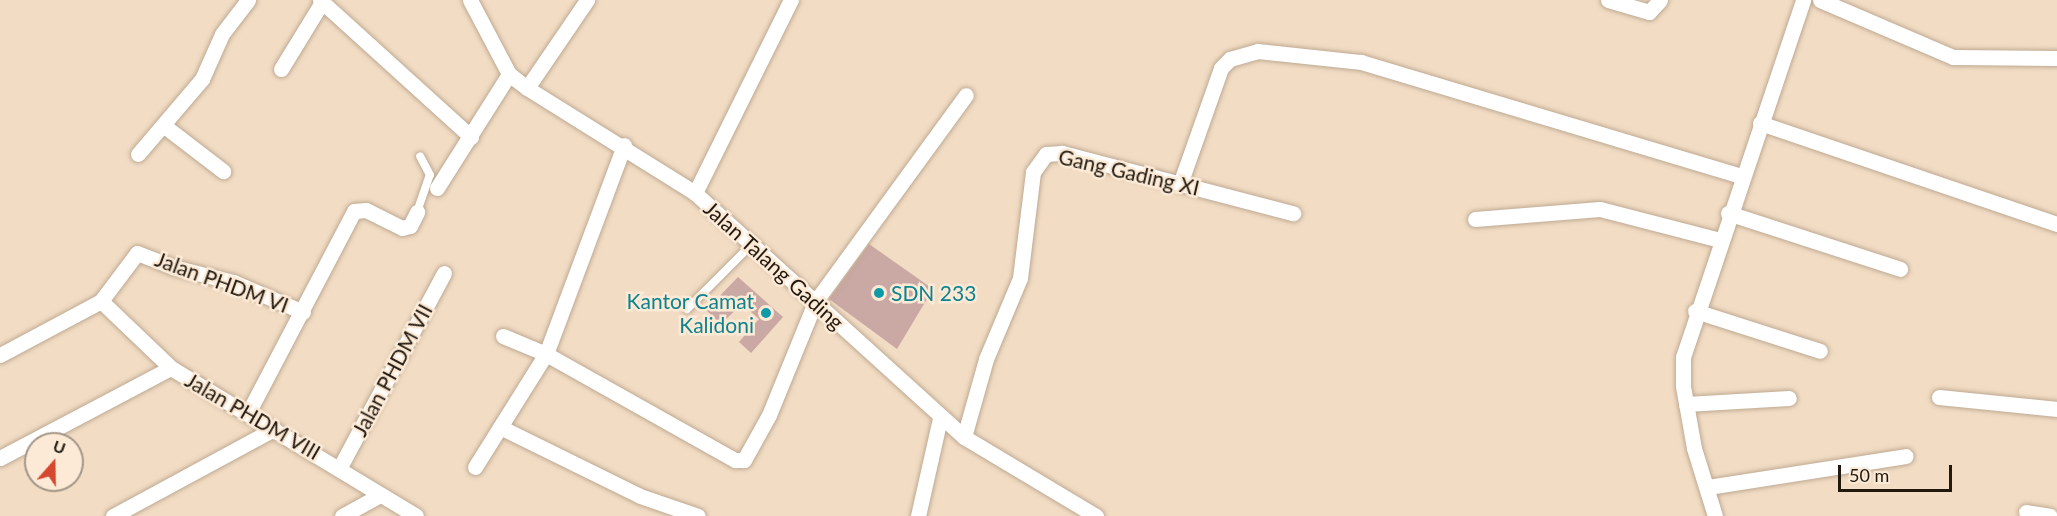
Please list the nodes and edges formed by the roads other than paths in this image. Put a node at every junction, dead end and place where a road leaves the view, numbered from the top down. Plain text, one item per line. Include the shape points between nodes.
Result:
1 (248, 0) edge
2 (470, 0) edge
3 (587, 0) edge
4 (791, 0) edge
5 (1608, 0) edge
6 (1660, 0) edge
7 (1803, 0) edge
8 (1820, 0) edge
9 (321, 1) edge
10 (2057, 58) edge
11 (281, 69) dead end
12 (509, 74) junction
13 (527, 88) junction
14 (966, 94) dead end
15 (1760, 123) junction
16 (163, 125) junction
17 (471, 137) junction
18 (624, 145) junction
19 (138, 154) dead end
20 (420, 156) dead end
21 (223, 171) dead end
22 (1742, 176) junction
23 (1180, 184) junction
24 (437, 188) dead end
25 (695, 192) junction
26 (417, 212) joint
27 (1293, 213) dead end
28 (1728, 213) junction
29 (1475, 219) dead end
30 (2057, 224) edge
31 (1720, 240) junction
32 (750, 246) junction
33 (1900, 269) dead end
34 (444, 273) dead end
35 (101, 301) junction
36 (816, 302) junction
37 (687, 309) dead end
38 (1695, 311) junction
39 (303, 312) junction
40 (503, 336) dead end
41 (1820, 351) dead end
42 (546, 354) junction
43 (0, 355) edge
44 (171, 368) junction
45 (1939, 397) dead end
46 (1789, 398) dead end
47 (1686, 404) junction
48 (2057, 409) edge
49 (248, 413) junction
50 (940, 418) junction
51 (500, 428) junction
52 (274, 429) junction
53 (964, 438) junction
54 (1906, 456) dead end
55 (0, 458) edge
56 (340, 467) junction
57 (475, 467) dead end
58 (1708, 487) junction
59 (380, 495) junction
60 (2026, 512) dead end
61 (113, 516) edge
62 (342, 516) edge
63 (416, 516) edge
64 (698, 516) edge
65 (918, 516) edge
66 (1096, 516) edge
67 (1715, 516) edge
68 (2050, 516) edge

1 - 16 street via 222,34 202,79
2 - 12 street, Jalan Talang Gading
3 - 13 street
4 - 25 street
5 - 6 street via 1649,12
7 - 15 street
8 - 10 street via 1953,57
9 - 11 street
9 - 17 street
12 - 13 street, Jalan Talang Gading
12 - 17 street
13 - 18 street, Jalan Talang Gading
14 - 36 street
15 - 22 street
15 - 30 street
16 - 19 street
16 - 21 street
17 - 24 street
18 - 25 street, Jalan Talang Gading
18 - 42 street
20 - 26 lane via 430,175
22 - 23 street via 1361,62 1258,51 1230,59 1221,68
22 - 28 street
23 - 27 street, Gang Gading XI
23 - 53 street, Gang Gading XI via 1062,153 1041,158 1033,172 1020,278 986,359
25 - 32 street, Jalan Talang Gading
26 - 39 street via 410,226 402,228 366,210 354,211
28 - 31 street
28 - 33 street
29 - 31 street via 1600,209
31 - 38 street
32 - 36 street, Jalan Talang Gading
32 - 37 lane
34 - 56 street, Jalan PHDM VII
35 - 39 street, Jalan PHDM VI via 130,256 140,253 172,267 233,282
35 - 43 street, Jalan PHDM VI
35 - 44 street, Jalan PHDM VIII
36 - 42 street via 750,456 742,461
36 - 50 street, Jalan Talang Gading
38 - 41 street
38 - 47 street via 1683,357
39 - 49 street
40 - 42 street
42 - 51 street
44 - 49 street, Jalan PHDM VIII
44 - 55 street
45 - 48 street
46 - 47 street
47 - 58 street via 1694,448
49 - 52 street, Jalan PHDM VIII
50 - 53 street, Jalan Talang Gading
50 - 65 street
51 - 57 street
51 - 64 street via 640,496
52 - 56 street, Jalan PHDM VIII
52 - 61 street
53 - 66 street, Jalan Talang Gading
54 - 58 street
56 - 59 street, Jalan PHDM VIII
58 - 67 street
59 - 62 street
59 - 63 street, Jalan PHDM VIII
60 - 68 street

